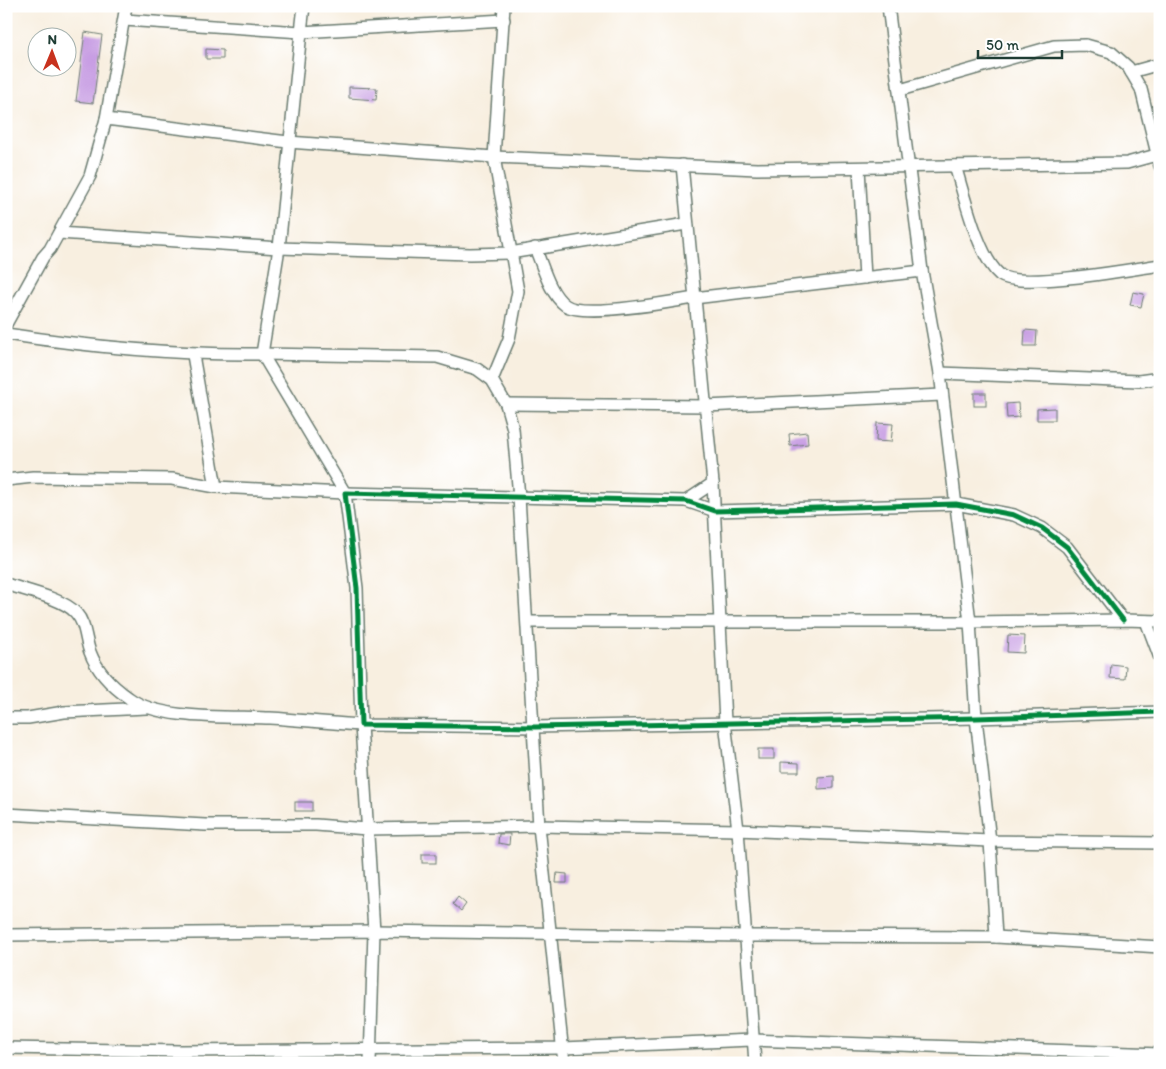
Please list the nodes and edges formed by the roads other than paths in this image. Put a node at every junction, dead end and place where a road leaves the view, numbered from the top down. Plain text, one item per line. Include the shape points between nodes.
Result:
1 (126, 6) edge
2 (304, 6) edge
3 (504, 6) edge
4 (888, 6) edge
5 (124, 20) junction
6 (504, 20) junction
7 (301, 32) junction
8 (1160, 64) edge
9 (1131, 72) junction
10 (900, 90) junction
11 (106, 119) junction
12 (288, 142) junction
13 (1159, 154) edge
14 (494, 157) junction
15 (682, 165) junction
16 (955, 166) junction
17 (1160, 166) edge
18 (909, 167) junction
19 (859, 168) junction
20 (686, 224) junction
21 (59, 233) junction
22 (279, 248) junction
23 (535, 248) junction
24 (510, 253) junction
25 (1160, 265) edge
26 (922, 271) junction
27 (865, 278) junction
28 (694, 298) junction
29 (6, 324) edge
30 (6, 334) edge
31 (193, 354) junction
32 (262, 354) junction
33 (940, 373) junction
34 (1160, 378) edge
35 (492, 380) junction
36 (942, 396) junction
37 (506, 404) junction
38 (706, 406) junction
39 (6, 480) edge
40 (713, 483) junction
41 (216, 486) junction
42 (345, 493) junction
43 (520, 497) junction
44 (686, 501) junction
45 (956, 504) junction
46 (716, 511) junction
47 (6, 584) edge
48 (1123, 620) junction
49 (1146, 620) junction
50 (719, 621) junction
51 (1160, 621) edge
52 (528, 622) junction
53 (970, 622) junction
54 (1160, 658) edge
55 (151, 708) junction
56 (1159, 711) edge
57 (6, 718) edge
58 (976, 718) junction
59 (725, 722) junction
60 (361, 725) junction
61 (535, 727) junction
62 (6, 814) edge
63 (539, 826) junction
64 (367, 829) junction
65 (738, 830) junction
66 (990, 841) junction
67 (1160, 843) edge
68 (374, 930) junction
69 (551, 934) junction
70 (6, 935) edge
71 (745, 936) junction
72 (996, 937) junction
73 (1160, 947) edge
74 (752, 1040) junction
75 (6, 1048) edge
76 (370, 1048) junction
77 (563, 1048) junction
78 (1160, 1054) edge
79 (181, 1057) edge
80 (370, 1063) edge
81 (564, 1063) edge
82 (755, 1063) edge

1 - 5 street
2 - 7 street
3 - 6 street
4 - 10 street
5 - 7 street
5 - 11 street
6 - 7 street
6 - 14 street
7 - 12 street
8 - 9 street
9 - 10 street via 1111,52 1086,45 1054,46
9 - 13 street via 1141,88
10 - 18 street
11 - 12 street
11 - 21 street via 90,176
12 - 14 street
12 - 22 street
13 - 16 street via 1127,163
13 - 17 street
14 - 15 street
14 - 24 street
15 - 19 street via 757,169
15 - 20 street
16 - 18 street
16 - 25 street via 986,257 1001,276 1024,280 1058,279
18 - 19 street
18 - 26 street
19 - 27 street
20 - 23 street
20 - 28 street
21 - 22 street
21 - 29 street
22 - 24 street
22 - 32 street
23 - 24 street
23 - 28 street via 555,294 567,306 586,310
24 - 35 street via 517,282 516,309 509,339
26 - 27 street
26 - 33 street
27 - 28 street
28 - 38 street
30 - 31 street
31 - 32 street
31 - 41 street
32 - 35 street via 437,357 477,369
32 - 42 street
33 - 34 street via 1138,381
33 - 36 street
35 - 37 street
36 - 38 street
36 - 45 street
37 - 38 street
37 - 43 street via 513,429
38 - 40 street
39 - 41 street via 33,477 172,479
40 - 44 street
40 - 46 street
41 - 42 street
42 - 43 street
42 - 60 street via 357,588
43 - 44 street
43 - 52 street
44 - 46 street
45 - 46 street
45 - 48 street via 1014,515 1042,528 1067,547
45 - 53 street
46 - 50 street
47 - 55 street via 75,612 83,624 90,654 108,681 131,700
48 - 49 street
48 - 53 street
49 - 51 street
49 - 54 street
50 - 52 street
50 - 53 street
50 - 59 street
52 - 61 street
53 - 58 street
55 - 57 street
55 - 60 street via 188,715
56 - 58 street
58 - 59 street
58 - 66 street
59 - 61 street
59 - 65 street
60 - 61 street
60 - 64 street
61 - 63 street
62 - 64 street via 205,825
63 - 64 street
63 - 65 street
63 - 69 street
64 - 68 street
65 - 66 street
65 - 71 street
66 - 67 street
66 - 72 street
68 - 69 street
68 - 70 street
68 - 76 street
69 - 71 street
69 - 77 street
71 - 72 street
71 - 74 street
72 - 73 street
74 - 77 street
74 - 78 street
74 - 82 street
75 - 79 street
76 - 77 street
76 - 79 street
76 - 80 street
77 - 81 street

